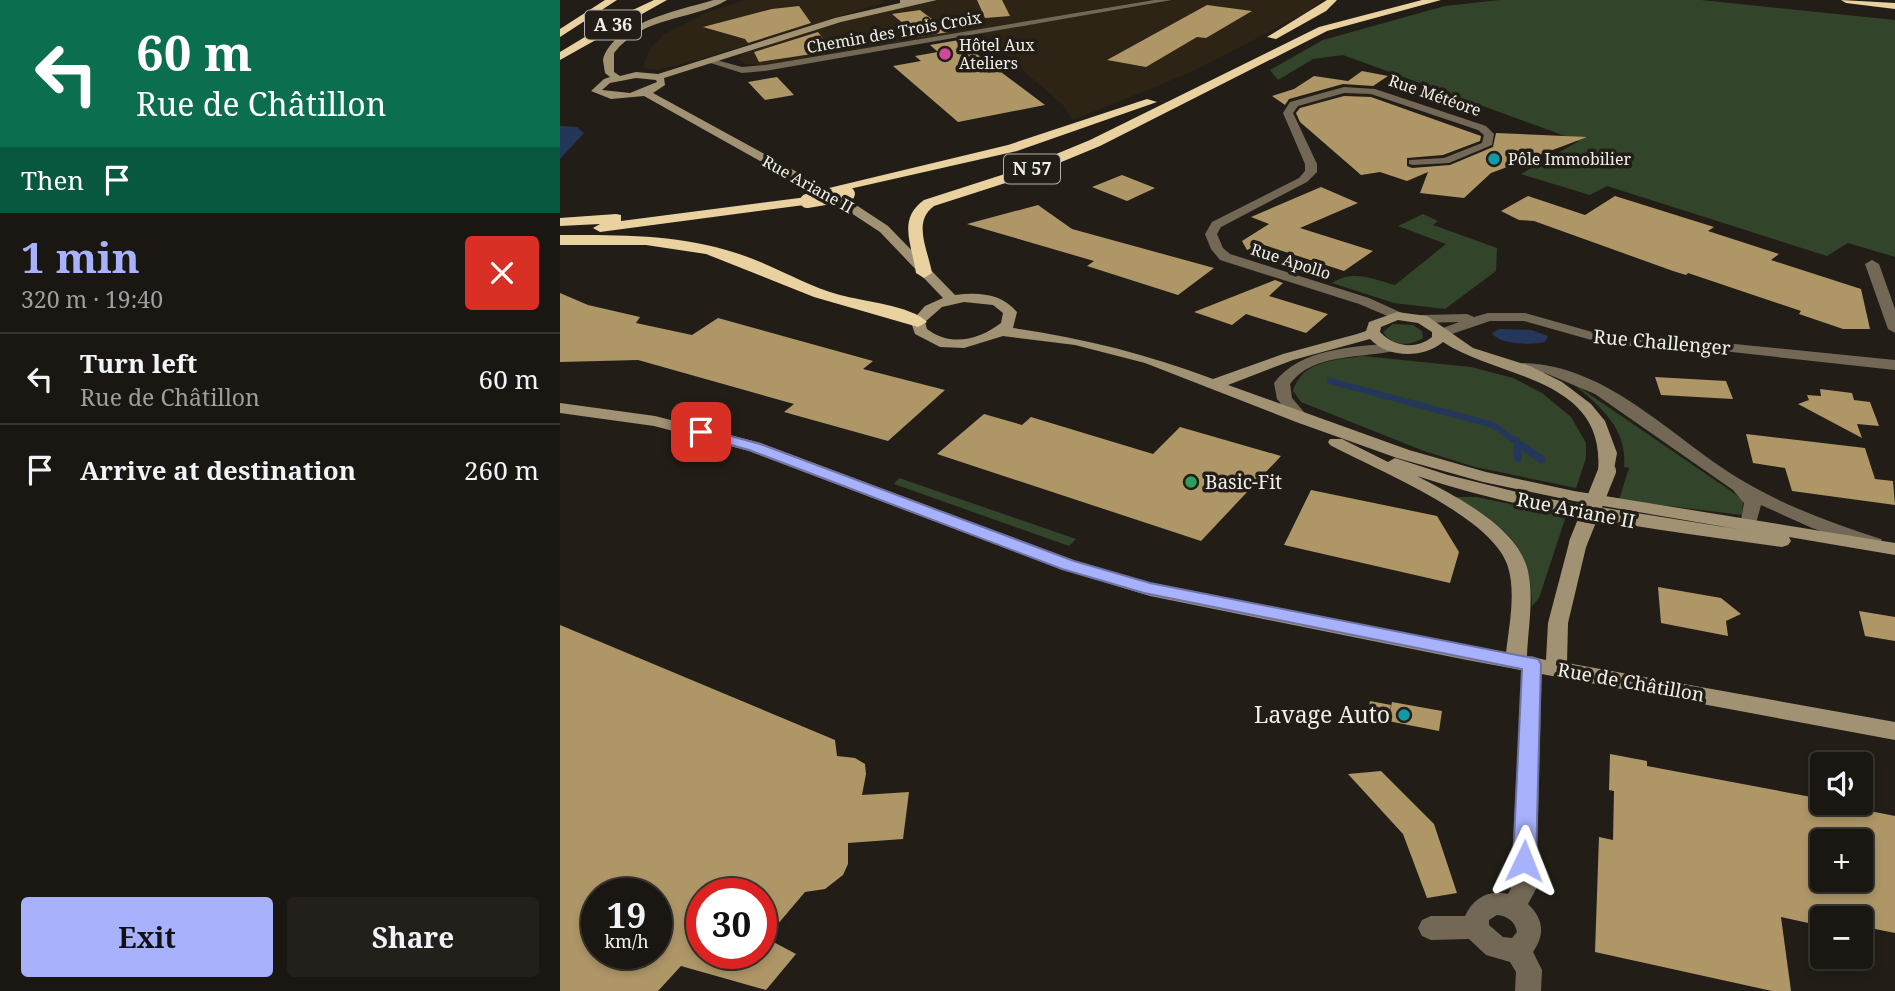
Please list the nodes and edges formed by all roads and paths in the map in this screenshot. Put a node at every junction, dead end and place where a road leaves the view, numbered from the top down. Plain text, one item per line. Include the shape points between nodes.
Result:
1 (612, 0) edge
2 (663, 0) edge
3 (723, 0) edge
4 (894, 0) edge
5 (900, 0) edge
6 (933, 0) edge
7 (1168, 0) edge
8 (1332, 0) edge
9 (1405, 0) edge
10 (1436, 0) edge
11 (1846, 0) edge
12 (1880, 0) edge
13 (914, 2) junction
14 (1895, 4) edge
15 (624, 5) dead end
16 (875, 9) junction
17 (560, 34) edge
18 (560, 49) edge
19 (560, 57) edge
20 (709, 61) junction
21 (1217, 70) junction
22 (659, 77) junction
23 (617, 78) junction
24 (1201, 89) junction
25 (645, 92) junction
26 (1413, 162) dead end
27 (842, 191) junction
28 (801, 198) junction
29 (560, 222) edge
30 (560, 231) edge
31 (560, 240) edge
32 (1225, 257) joint
33 (1872, 264) dead end
34 (924, 273) junction
35 (1346, 297) junction
36 (952, 300) junction
37 (1397, 316) junction
38 (1488, 317) junction
39 (1422, 319) junction
40 (918, 322) junction
41 (1374, 329) junction
42 (1895, 329) edge
43 (1002, 331) junction
44 (1440, 334) junction
45 (1393, 347) junction
46 (1895, 365) edge
47 (1522, 368) junction
48 (1216, 383) junction
49 (560, 408) edge
50 (1274, 408) junction
51 (1302, 419) junction
52 (1336, 442) junction
53 (1731, 481) junction
54 (1749, 523) junction
55 (1715, 532) junction
56 (1895, 548) edge
57 (1523, 663) junction
58 (1556, 668) junction
59 (1895, 731) edge
60 (1514, 907) junction
61 (1476, 927) junction
62 (1431, 928) dead end
63 (1518, 951) junction
64 (1528, 991) edge

1 - 17 highway, A 36
2 - 19 highway, A 36
3 - 23 main road via 625,37 607,60 610,73
4 - 16 main road
5 - 13 main road
6 - 13 main road
7 - 20 street, Chemin des Trois Croix via 765,68 742,69
8 - 21 highway
9 - 21 highway, N 57 via 1308,26
10 - 24 highway, N 57 via 1323,29
11 - 14 highway
12 - 14 highway
13 - 16 main road
15 - 18 highway, A 36
16 - 20 main road
20 - 22 main road
21 - 27 highway, N 57 via 1153,101 1048,138
22 - 23 main road
22 - 25 main road via 660,86
23 - 25 main road via 596,90 614,96
24 - 27 highway, N 57 via 1063,142 968,168
24 - 34 highway, N 57 via 1044,165 925,205 912,226
25 - 34 main road, Rue Ariane II via 846,204 884,229
26 - 32 street, Rue Météore via 1445,161 1487,145 1489,134 1372,91 1344,90 1289,108 1311,172 1216,225 1212,240
27 - 28 highway, N 57, bridge
28 - 29 highway, N 57
28 - 30 highway, N 57 via 688,218
31 - 40 highway via 646,240 704,248 818,293
32 - 35 street, Rue Apollo
33 - 42 street
34 - 36 main road, Rue Ariane II
35 - 37 street, Rue Apollo
35 - 41 street
36 - 40 main road via 932,307
36 - 43 main road via 999,302 1010,318
37 - 39 main road
37 - 41 main road
38 - 39 street
38 - 44 street, Rue Challenger
38 - 46 street, Rue Challenger via 1542,320 1609,341 1704,345
39 - 44 main road
40 - 43 main road via 925,336 944,342 981,340
41 - 45 main road via 1380,341
41 - 48 main road via 1350,343 1291,356
43 - 48 main road, Rue Ariane II via 1117,350
44 - 45 main road via 1425,348
44 - 47 main road via 1470,352
45 - 51 street via 1297,365 1282,392 1286,406
47 - 53 street via 1536,365 1580,379
47 - 58 main road, bridge via 1563,390 1594,417 1609,447 1607,471 1578,544 1558,623
48 - 50 main road, Rue Ariane II
49 - 57 main road, Rue de Châtillon via 655,421 755,447 1068,565 1150,589
50 - 51 main road, Rue Ariane II
50 - 52 main road, Rue Ariane II
51 - 54 main road, Rue Ariane II via 1483,477
52 - 55 main road, Rue Ariane II via 1434,477 1529,502
52 - 57 main road via 1480,519 1504,542 1518,565
53 - 54 street via 1753,502
53 - 56 street via 1796,516
54 - 55 street
54 - 56 main road, Rue Ariane II
55 - 56 main road, Rue Ariane II via 1809,544
57 - 58 main road, Rue de Châtillon
57 - 60 street via 1523,889
58 - 59 main road, Rue de Châtillon
60 - 61 street via 1484,907 1477,915
60 - 63 street via 1525,915 1531,935
61 - 62 street
61 - 63 street via 1492,947
63 - 64 street via 1529,970

